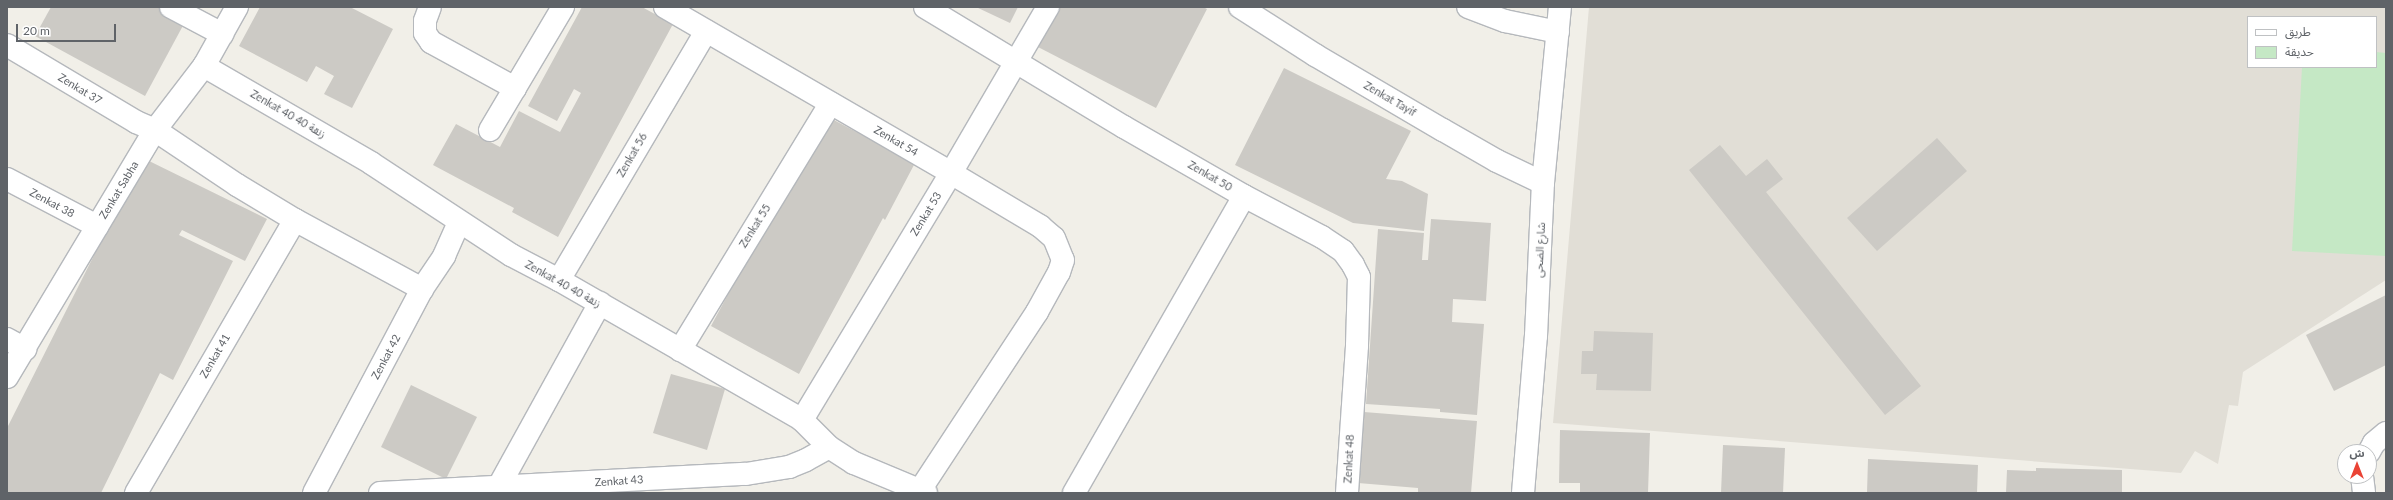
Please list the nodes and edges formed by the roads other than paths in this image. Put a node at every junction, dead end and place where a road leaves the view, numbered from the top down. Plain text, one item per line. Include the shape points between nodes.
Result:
1 (171, 7) edge
2 (237, 7) edge
3 (430, 7) edge
4 (563, 7) edge
5 (665, 7) edge
6 (925, 7) edge
7 (1048, 7) edge
8 (1240, 7) edge
9 (1468, 7) edge
10 (1560, 7) edge
11 (706, 31) junction
12 (1558, 32) junction
13 (222, 34) junction
14 (7, 45) edge
15 (1017, 60) junction
16 (204, 66) junction
17 (515, 88) junction
18 (831, 103) junction
19 (155, 130) junction
20 (490, 130) dead end
21 (951, 173) junction
22 (7, 179) edge
23 (1543, 183) junction
24 (1244, 196) junction
25 (295, 220) junction
26 (460, 223) junction
27 (97, 226) junction
28 (559, 280) junction
29 (422, 289) junction
30 (600, 303) junction
31 (16, 344) edge
32 (680, 350) junction
33 (7, 377) edge
34 (802, 420) junction
35 (1350, 425) joint
36 (2386, 433) edge
37 (2373, 444) edge
38 (829, 447) junction
39 (499, 486) junction
40 (463, 491) edge
41 (923, 491) edge
42 (136, 493) edge
43 (314, 493) edge
44 (380, 493) edge
45 (1074, 493) edge
46 (1347, 493) edge
47 (1523, 493) edge

1 - 13 street
2 - 13 street, Zenkat Sabha
3 - 17 street via 425,21 425,33 431,42
4 - 17 street
5 - 11 street, Zenkat 54
6 - 15 street, Zenkat 50
7 - 15 street, Zenkat 53
8 - 23 street, Zenkat Tayif via 1315,55 1443,130 1497,161
9 - 12 street via 1505,21
10 - 12 street, شارع الضحى
11 - 18 street, Zenkat 54
11 - 28 street, Zenkat 56
12 - 23 street, شارع الضحى
13 - 16 street, Zenkat Sabha
14 - 19 street, Zenkat 37 via 136,122
15 - 21 street, Zenkat 53
15 - 24 street, Zenkat 50 via 1124,127
16 - 19 street, Zenkat Sabha
16 - 26 street, Zenkat 40 زنقة 40 via 364,159
17 - 20 street
18 - 21 street, Zenkat 54
18 - 32 street, Zenkat 55
19 - 25 street, Zenkat 37
19 - 27 street, Zenkat Sabha
21 - 34 street, Zenkat 53
21 - 41 street, Zenkat 54 via 1040,226 1054,238 1063,260 1037,312
22 - 27 street, Zenkat 38
23 - 47 street, شارع الضحى via 1536,336
24 - 35 street, Zenkat 50 via 1322,237 1343,251 1359,277
24 - 45 street
25 - 29 street, Zenkat 37
25 - 42 street, Zenkat 41
26 - 28 street, Zenkat 40 زنقة 40 via 511,255
26 - 29 street, Zenkat 42 via 444,256
27 - 31 street, Zenkat Sabha
28 - 30 street, Zenkat 40 زنقة 40
29 - 43 street, Zenkat 42
30 - 32 street, Zenkat 40 زنقة 40
30 - 39 street
31 - 33 street, Zenkat Sabha
32 - 34 street, Zenkat 40 زنقة 40
34 - 38 street, Zenkat 40 زنقة 40
35 - 46 street, Zenkat 48
36 - 37 street
38 - 39 street, Zenkat 43 via 789,467 746,474 553,486
38 - 41 street, Zenkat 40 زنقة 40 via 854,463
39 - 40 street, Zenkat 43
40 - 44 street, Zenkat 43

